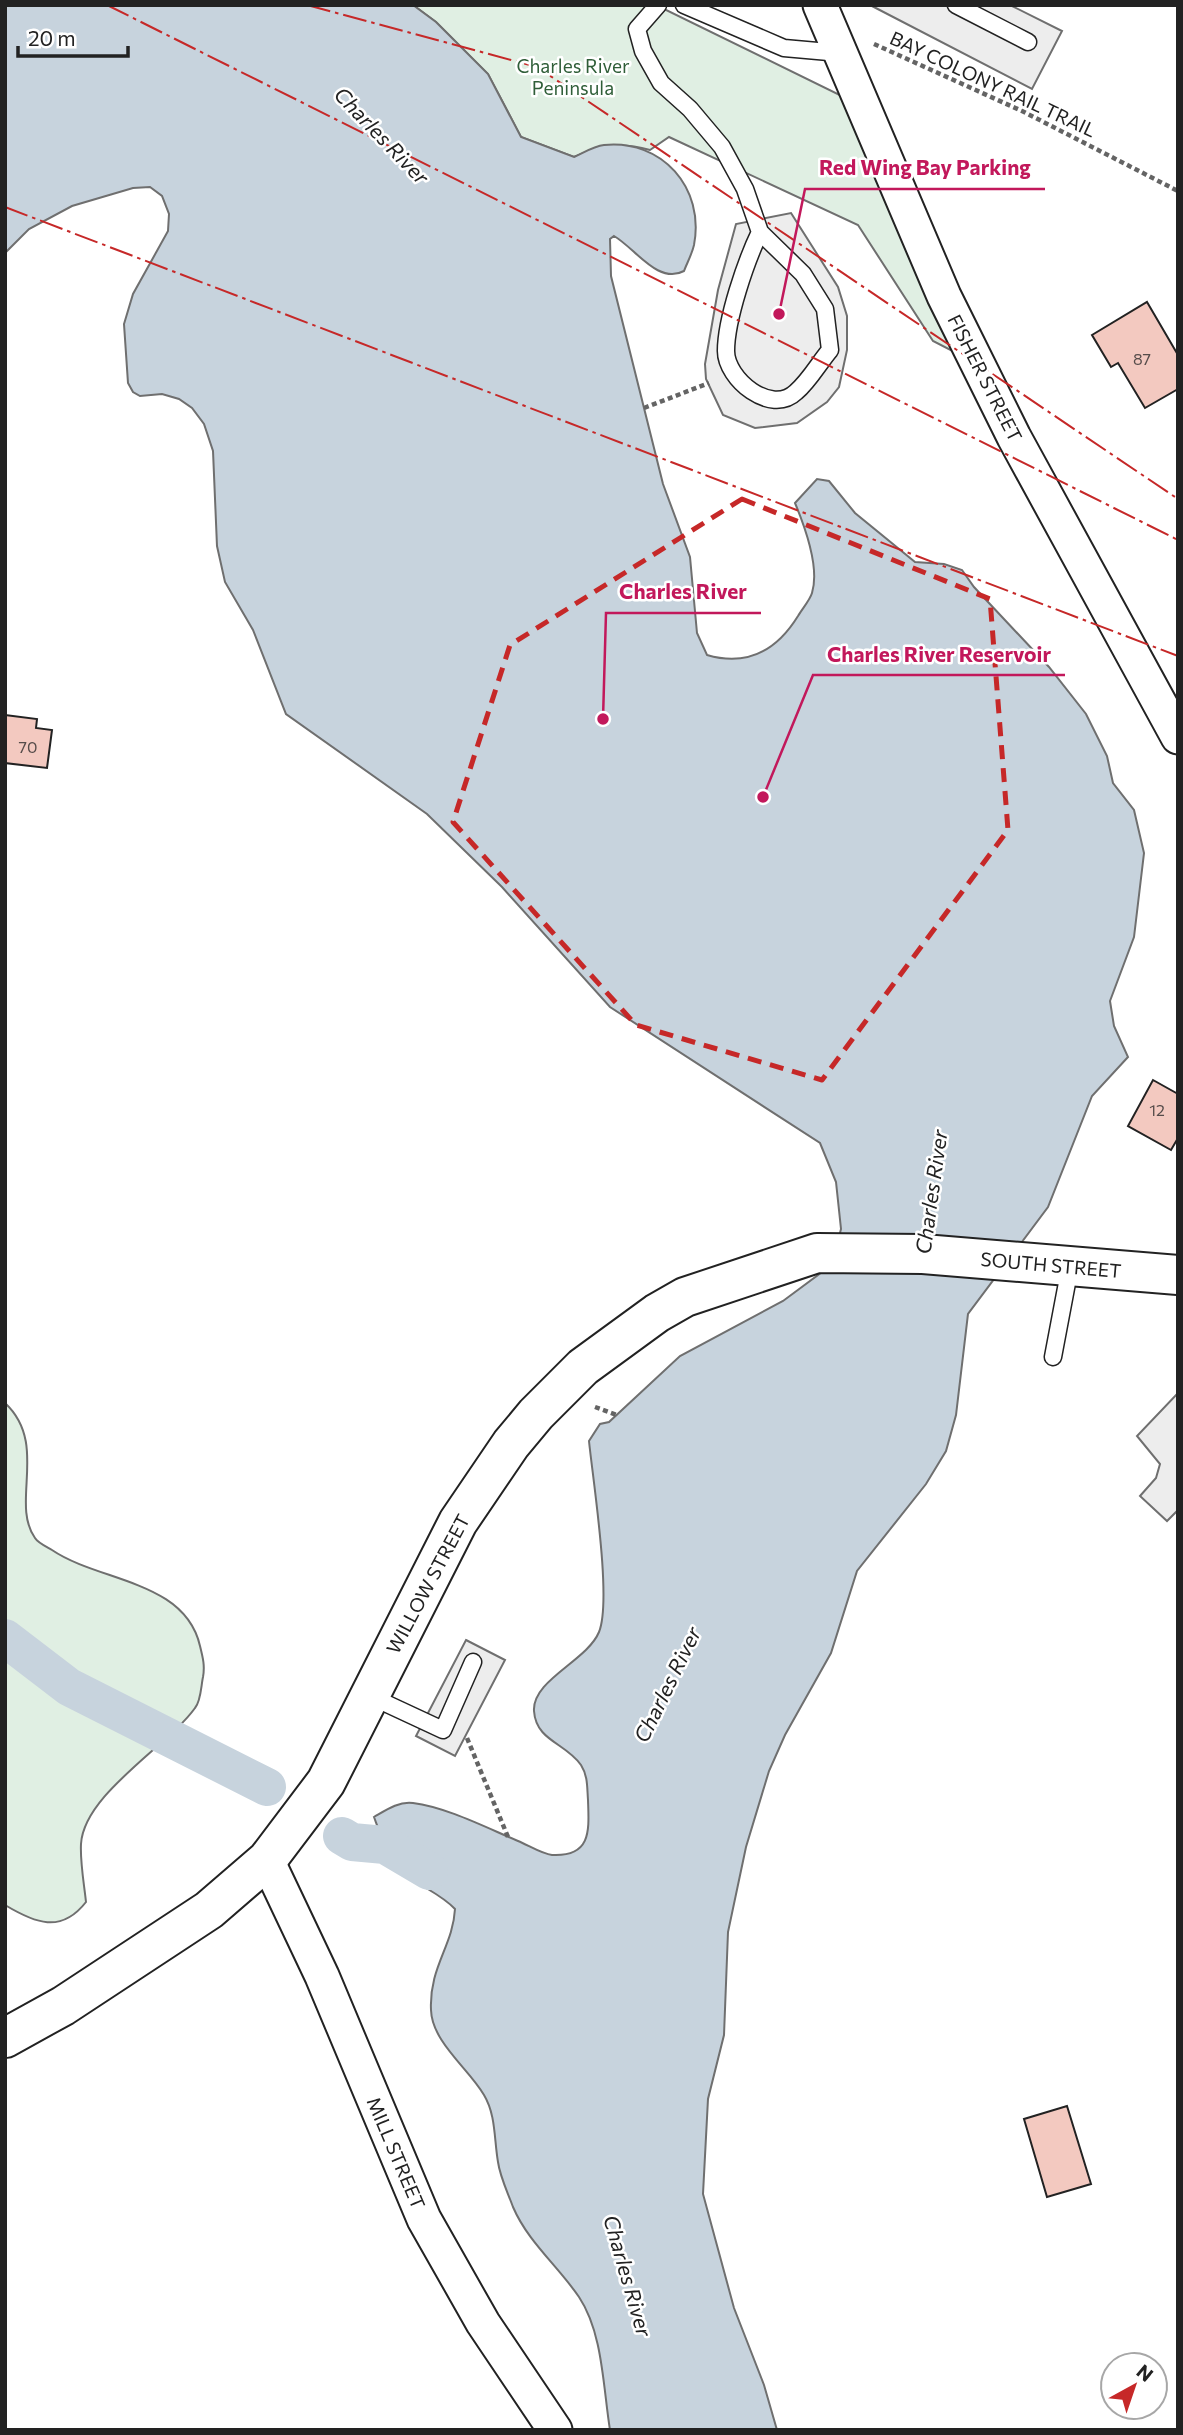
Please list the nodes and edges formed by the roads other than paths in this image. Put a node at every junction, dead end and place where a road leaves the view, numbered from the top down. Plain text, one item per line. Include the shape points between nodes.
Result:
1 (658, 5) edge
2 (684, 5) edge
3 (956, 5) edge
4 (824, 14) edge
5 (1028, 41) dead end
6 (840, 52) junction
7 (760, 232) junction
8 (1178, 737) edge
9 (923, 1255) joint
10 (1060, 1267) junction
11 (1178, 1275) edge
12 (1053, 1357) dead end
13 (473, 1662) dead end
14 (370, 1696) junction
15 (267, 1860) junction
16 (5, 2038) edge
17 (555, 2430) edge

1 - 7 lane via 637,29 643,51 661,83 722,147 746,189
2 - 6 lane via 783,48
3 - 5 lane
4 - 6 street, FISHER STREET
6 - 8 street, FISHER STREET via 944,296 1014,436
7 - 7 lane via 803,274 825,309 830,350 795,394 774,399 750,391 732,374 726,352 744,265
9 - 10 street, SOUTH STREET
9 - 14 street, WILLOW STREET via 817,1254 685,1297 602,1351 562,1386 511,1444 458,1522
10 - 11 street, SOUTH STREET
10 - 12 lane
13 - 14 lane via 443,1730
14 - 15 street, WILLOW STREET via 326,1782
15 - 16 street, WILLOW STREET via 209,1910 63,2006
15 - 17 street, MILL STREET via 322,1976 424,2219 483,2323

